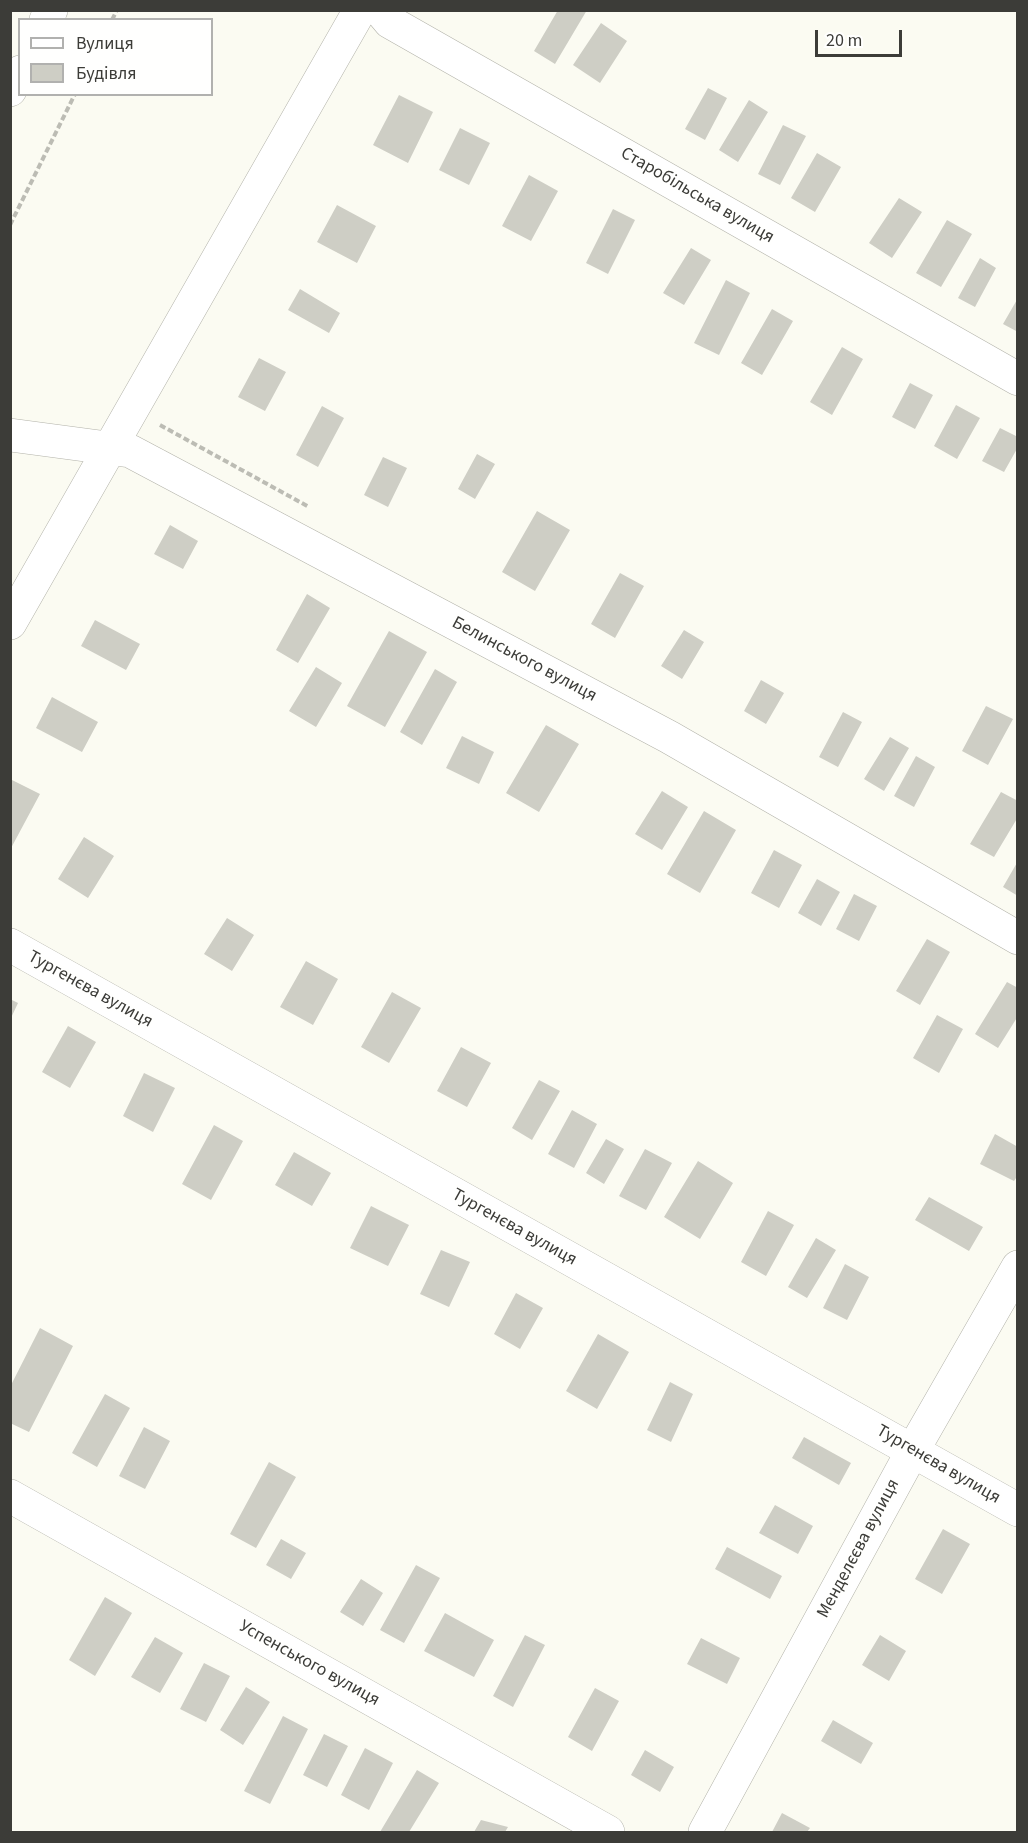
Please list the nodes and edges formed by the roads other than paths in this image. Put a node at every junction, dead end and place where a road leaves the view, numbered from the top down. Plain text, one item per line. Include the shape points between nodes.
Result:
1 (360, 10) edge
2 (380, 10) edge
3 (18, 76) edge
4 (10, 90) edge
5 (1017, 379) edge
6 (10, 435) edge
7 (112, 448) junction
8 (10, 623) edge
9 (1017, 938) edge
10 (10, 945) edge
11 (1017, 1267) edge
12 (913, 1450) junction
13 (10, 1496) edge
14 (1017, 1510) edge
15 (608, 1833) edge
16 (705, 1833) edge

1 - 7 street
2 - 5 street, Старобільська вулиця via 390,22
3 - 4 street
6 - 7 street, Белинського вулиця
7 - 8 street
7 - 9 street, Белинського вулиця via 130,451 658,732
10 - 12 street, Тургенєва вулиця
11 - 12 street, Менделєєва вулиця
12 - 14 street, Тургенєва вулиця
12 - 16 street, Менделєєва вулиця
13 - 15 street, Успенського вулиця

